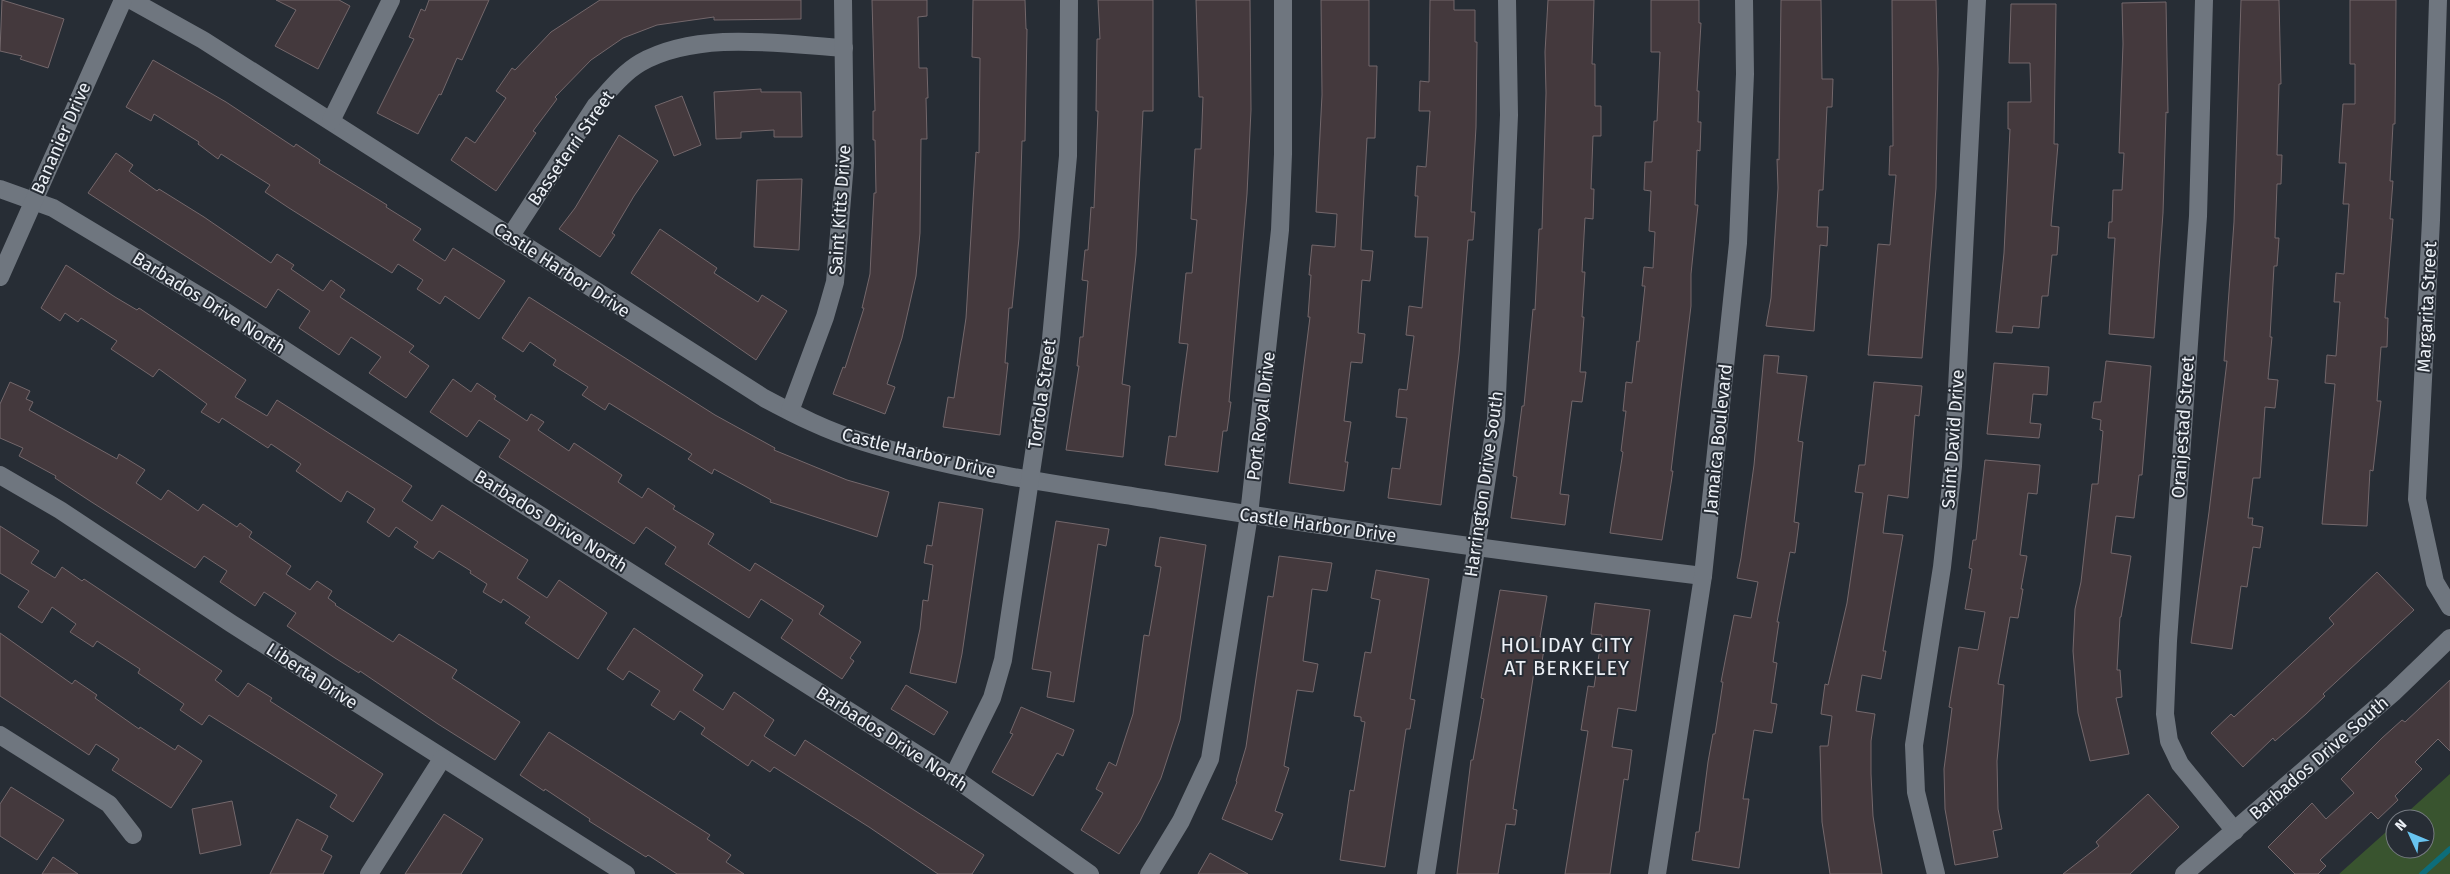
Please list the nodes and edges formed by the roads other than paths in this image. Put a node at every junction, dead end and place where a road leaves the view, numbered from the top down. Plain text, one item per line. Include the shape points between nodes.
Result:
1 (123, 0) edge
2 (131, 0) edge
3 (391, 0) edge
4 (843, 0) edge
5 (1069, 0) edge
6 (1283, 0) edge
7 (1507, 0) edge
8 (1744, 0) edge
9 (1977, 0) edge
10 (2204, 0) edge
11 (2438, 0) edge
12 (844, 48) junction
13 (331, 121) junction
14 (0, 189) edge
15 (32, 200) junction
16 (510, 237) junction
17 (0, 277) edge
18 (790, 411) junction
19 (0, 475) edge
20 (1029, 480) junction
21 (1249, 515) junction
22 (1476, 549) junction
23 (1703, 576) junction
24 (2450, 607) edge
25 (2450, 638) edge
26 (0, 736) edge
27 (442, 759) junction
28 (953, 776) junction
29 (2235, 831) junction
30 (133, 835) dead end
31 (369, 874) edge
32 (626, 874) edge
33 (1090, 874) edge
34 (1149, 874) edge
35 (1426, 874) edge
36 (1657, 874) edge
37 (1936, 874) edge
38 (2184, 874) edge

1 - 15 street, Bananier Drive
2 - 13 street, Castle Harbor Drive via 203,40
3 - 13 street
4 - 12 street, Saint Kitts Drive
5 - 20 street, Tortola Street via 1068,156 1051,339
6 - 21 street, Port Royal Drive via 1280,230
7 - 22 street, Harrington Drive South via 1510,115 1496,419
8 - 23 street, Jamaica Boulevard via 1745,74 1738,243
9 - 37 street, Saint David Drive via 1953,466 1942,566 1914,745 1916,792
10 - 29 street, Oranjestad Street via 2198,216 2168,641 2166,714 2170,742 2180,764
11 - 24 street, Margarita Street via 2417,499 2435,582
12 - 16 street, Basseterri Street via 746,42 711,44 663,52 639,64 596,105
12 - 18 street, Saint Kitts Drive via 845,163 835,282
13 - 16 street, Castle Harbor Drive
14 - 15 street, Barbados Drive North
15 - 17 street, Bananier Drive
15 - 28 street, Barbados Drive North via 53,208 223,310
16 - 18 street, Castle Harbor Drive via 764,398
18 - 20 street, Castle Harbor Drive via 861,441
19 - 27 street, Liberta Drive via 60,510
20 - 21 street, Castle Harbor Drive
20 - 28 street, Tortola Street via 1003,660 992,698
21 - 22 street, Castle Harbor Drive
21 - 34 street, Port Royal Drive via 1210,759 1181,821
22 - 23 street, Castle Harbor Drive
22 - 35 street, Harrington Drive South
23 - 36 street, Jamaica Boulevard
25 - 29 street, Barbados Drive South via 2393,693
26 - 30 street via 109,804
27 - 31 street
27 - 32 street, Liberta Drive
28 - 33 street, Barbados Drive North
29 - 38 street, Barbados Drive South

